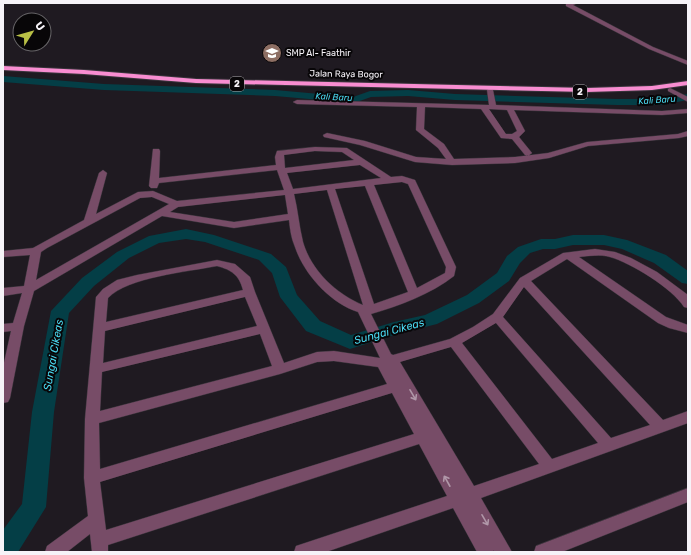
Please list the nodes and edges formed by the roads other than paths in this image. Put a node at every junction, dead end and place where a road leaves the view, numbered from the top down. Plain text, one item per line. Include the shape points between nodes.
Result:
1 (575, 3) edge
2 (688, 63) edge
3 (3, 69) edge
4 (688, 83) edge
5 (688, 86) edge
6 (670, 90) junction
7 (491, 98) junction
8 (685, 98) edge
9 (297, 102) dead end
10 (421, 105) junction
11 (483, 106) junction
12 (509, 107) junction
13 (688, 111) edge
14 (688, 133) edge
15 (327, 135) dead end
16 (514, 137) junction
17 (156, 151) dead end
18 (528, 153) dead end
19 (361, 162) junction
20 (452, 162) junction
21 (282, 169) junction
22 (103, 173) dead end
23 (389, 180) junction
24 (155, 181) junction
25 (368, 182) junction
26 (330, 187) junction
27 (290, 192) junction
28 (153, 194) junction
29 (181, 204) junction
30 (160, 214) junction
31 (294, 216) junction
32 (182, 218) junction
33 (88, 223) junction
34 (3, 254) edge
35 (35, 255) junction
36 (569, 255) junction
37 (3, 261) edge
38 (524, 280) junction
39 (29, 289) junction
40 (3, 292) edge
41 (249, 292) junction
42 (414, 294) junction
43 (688, 304) edge
44 (366, 313) junction
45 (497, 317) junction
46 (18, 326) junction
47 (3, 328) edge
48 (99, 328) junction
49 (264, 329) junction
50 (688, 329) edge
51 (454, 342) junction
52 (387, 360) junction
53 (96, 369) junction
54 (280, 369) junction
55 (395, 387) junction
56 (3, 398) edge
57 (688, 417) edge
58 (92, 418) junction
59 (660, 426) junction
60 (422, 437) junction
61 (608, 445) junction
62 (549, 466) junction
63 (92, 478) junction
64 (688, 495) edge
65 (464, 497) junction
66 (96, 520) junction
67 (100, 546) edge
68 (53, 552) edge
69 (302, 552) edge
70 (486, 552) edge
71 (504, 552) edge
72 (542, 552) edge

1 - 2 street via 568,5 651,48
3 - 4 highway, Jalan Raya Bogor / 2 via 84,72 196,81 587,90 652,88
3 - 7 highway, Jalan Raya Bogor / 2 via 173,83
5 - 6 highway, Jalan Raya Bogor / 2
6 - 7 highway, Jalan Raya Bogor / 2
6 - 8 street
7 - 11 street
7 - 12 street
9 - 10 street
10 - 11 street
10 - 20 street via 420,130 441,146
11 - 16 street via 504,136
12 - 13 street
12 - 16 street via 521,131
14 - 20 street via 679,136 587,144 549,155 514,160
15 - 20 street via 415,159
16 - 18 street
17 - 24 street
19 - 21 street
19 - 21 street via 344,150 315,149 280,153 278,156
19 - 23 street
21 - 24 street
21 - 27 street
22 - 33 street
23 - 25 street
23 - 42 street via 402,179 412,182 451,267 450,274 444,279
24 - 28 street
25 - 26 street
25 - 42 street
26 - 27 street
26 - 44 street
27 - 29 street
27 - 31 street
28 - 29 street
28 - 33 street via 133,197
29 - 30 street
29 - 32 street
30 - 32 street
30 - 39 street
31 - 32 street via 234,225
31 - 44 street via 300,248 312,269 336,297
33 - 35 street via 43,246
34 - 35 street
35 - 37 street
35 - 39 street
36 - 38 street via 559,258
36 - 43 street via 595,252 627,260 653,274
36 - 50 street via 662,320
38 - 45 street
38 - 59 street
39 - 40 street
39 - 46 street
41 - 48 street
41 - 48 street via 245,277 231,266 217,263 137,278 121,284 102,297
41 - 49 street
42 - 44 street
44 - 52 street
45 - 51 street
45 - 61 street
46 - 47 street
46 - 56 street
48 - 53 street
49 - 53 street
49 - 54 street
51 - 52 street
51 - 62 street
52 - 54 street via 326,356
52 - 55 street
52 -> 65 street
53 - 58 street
54 - 58 street
55 - 60 street
55 - 63 street
57 - 59 street
58 - 63 street
59 - 61 street
65 -> 60 street
60 - 67 street
61 - 62 street
62 - 65 street
63 - 66 street
64 - 72 street
65 - 69 street
65 - 70 street
65 -> 71 street
66 - 67 street
66 - 68 street

